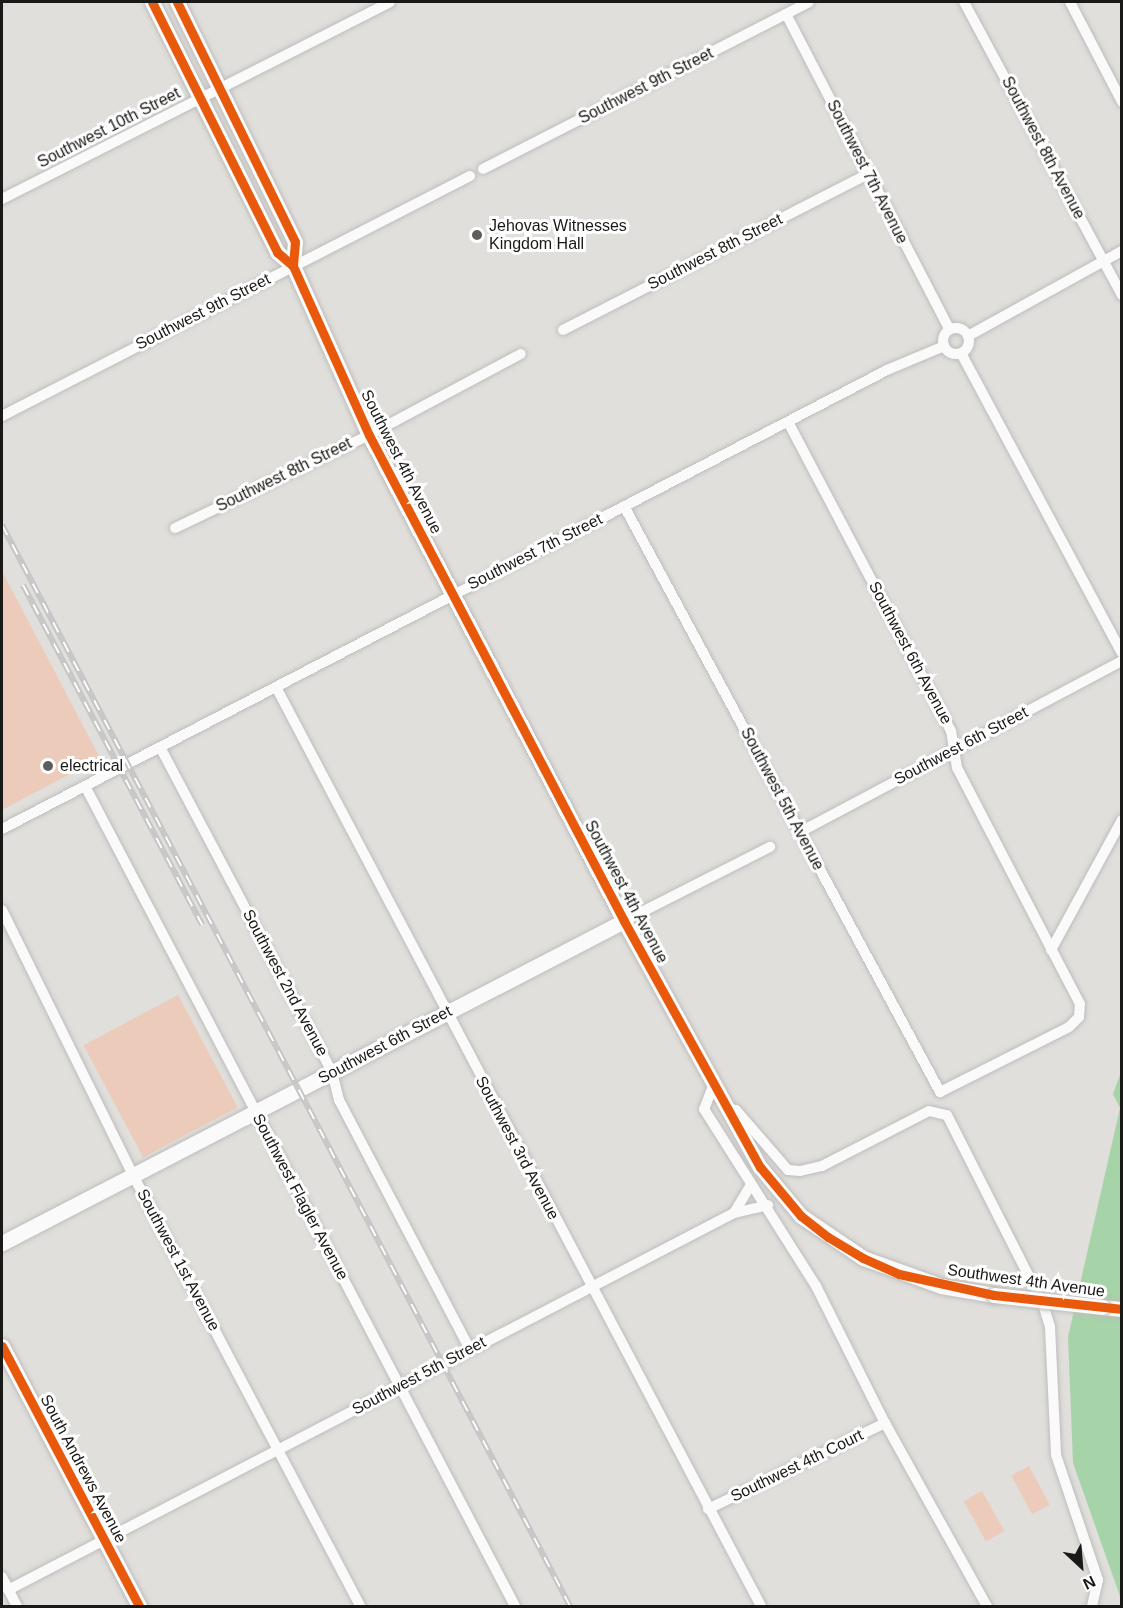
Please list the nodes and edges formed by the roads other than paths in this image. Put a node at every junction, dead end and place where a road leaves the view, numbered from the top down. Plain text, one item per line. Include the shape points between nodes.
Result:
1 (152, 2) edge
2 (177, 2) edge
3 (390, 2) edge
4 (809, 2) edge
5 (964, 2) edge
6 (1070, 2) edge
7 (786, 14) junction
8 (220, 88) junction
9 (201, 98) junction
10 (1122, 102) edge
11 (483, 169) dead end
12 (868, 174) junction
13 (470, 176) dead end
14 (2, 199) edge
15 (1122, 251) edge
16 (1104, 261) junction
17 (293, 266) junction
18 (1122, 295) edge
19 (949, 329) junction
20 (563, 330) dead end
21 (968, 336) junction
22 (944, 346) junction
23 (960, 352) junction
24 (521, 354) dead end
25 (2, 416) edge
26 (788, 422) junction
27 (369, 435) junction
28 (624, 506) junction
29 (175, 528) dead end
30 (452, 595) junction
31 (1122, 653) edge
32 (1122, 661) edge
33 (276, 687) junction
34 (160, 747) junction
35 (954, 750) junction
36 (85, 786) junction
37 (1122, 820) edge
38 (2, 829) edge
39 (800, 832) junction
40 (770, 847) dead end
41 (2, 910) edge
42 (624, 921) junction
43 (1051, 950) junction
44 (446, 1013) junction
45 (1079, 1017) joint
46 (332, 1072) junction
47 (713, 1086) junction
48 (726, 1107) junction
49 (254, 1112) junction
50 (133, 1175) junction
51 (750, 1186) junction
52 (768, 1205) junction
53 (734, 1213) junction
54 (2, 1243) edge
55 (591, 1286) junction
56 (1122, 1309) edge
57 (2, 1346) edge
58 (470, 1349) junction
59 (402, 1386) junction
60 (885, 1423) junction
61 (277, 1450) junction
62 (708, 1509) junction
63 (103, 1539) junction
64 (2, 1577) edge
65 (8, 1590) junction
66 (17, 1606) edge
67 (139, 1606) edge
68 (360, 1606) edge
69 (515, 1606) edge
70 (761, 1606) edge
71 (987, 1606) edge
72 (1092, 1606) edge

1 - 9 main road, Southwest 4th Avenue
2 - 8 main road, Southwest 4th Avenue
3 - 8 street, Southwest 10th Street
4 - 7 street, Southwest 9th Street
5 - 16 street, Southwest 8th Avenue
6 - 10 street
7 - 11 street, Southwest 9th Street
7 - 12 street, Southwest 7th Avenue
8 - 9 street, Southwest 10th Street
8 - 17 main road, Southwest 4th Avenue via 295,242
9 - 14 street, Southwest 10th Street
9 - 17 main road, Southwest 4th Avenue via 277,252
12 - 19 street, Southwest 7th Avenue
12 - 20 street, Southwest 8th Street
13 - 17 street, Southwest 9th Street
15 - 16 street
16 - 18 street, Southwest 8th Avenue
16 - 21 street
17 - 25 street, Southwest 9th Street
17 - 27 main road, Southwest 4th Avenue
19 - 21 street via 959,328
19 - 22 street via 943,337
21 - 23 street via 968,344
22 - 23 street via 950,352
22 - 26 street, Southwest 7th Street via 887,370
23 - 31 street
24 - 27 street, Southwest 8th Street
26 - 28 street, Southwest 7th Street
26 - 35 street, Southwest 6th Avenue via 951,731
27 - 29 street, Southwest 8th Street
27 - 30 main road, Southwest 4th Avenue
28 - 30 street, Southwest 7th Street
28 - 39 street, Southwest 5th Avenue
30 - 33 street, Southwest 7th Street
30 - 42 main road, Southwest 4th Avenue
32 - 35 street, Southwest 6th Street
33 - 34 street, Southwest 7th Street
33 - 44 street, Southwest 3rd Avenue
34 - 36 street, Southwest 7th Street
34 - 46 street, Southwest 2nd Avenue
35 - 39 street, Southwest 6th Street
35 - 43 street, Southwest 6th Avenue via 957,768
36 - 38 street, Southwest 7th Street
36 - 49 street, Southwest Flagler Avenue
37 - 43 street
39 - 45 street, Southwest 5th Avenue via 940,1092 1070,1027
40 - 42 street, Southwest 6th Street
41 - 50 street, Southwest 1st Avenue
42 - 44 main road, Southwest 6th Street
42 - 47 main road, Southwest 4th Avenue
43 - 45 street, Southwest 6th Avenue via 1080,1004
44 - 46 main road, Southwest 6th Street
44 - 55 street, Southwest 3rd Avenue
46 - 49 main road, Southwest 6th Street
46 - 58 street, Southwest 2nd Avenue via 339,1100
47 - 48 main road, Southwest 4th Avenue
47 - 51 street via 704,1109
48 - 56 main road, Southwest 4th Avenue, bridge via 779,1193 828,1237 899,1274 994,1295
48 - 72 street via 736,1110 788,1170 800,1171 822,1166 929,1111 947,1115 1009,1231 1050,1327 1056,1455 1098,1580
49 - 50 main road, Southwest 6th Street
49 - 59 street, Southwest Flagler Avenue
50 - 54 main road, Southwest 6th Street
50 - 61 street, Southwest 1st Avenue
51 - 52 street
51 - 53 street
52 - 53 street, Southwest 5th Street
52 - 60 street via 831,1315
53 - 55 street, Southwest 5th Street
55 - 58 street, Southwest 5th Street
55 - 62 street, Southwest 3rd Avenue
57 - 63 main road, South Andrews Avenue
58 - 59 street, Southwest 5th Street
59 - 61 street, Southwest 5th Street
59 - 69 street, Southwest Flagler Avenue
60 - 62 street, Southwest 4th Court
60 - 71 street
61 - 63 street, Southwest 5th Street
61 - 68 street, Southwest 1st Avenue
62 - 70 street, Southwest 3rd Avenue
63 - 65 street, Southwest 5th Street
63 - 67 main road, South Andrews Avenue
64 - 65 street
65 - 66 street

